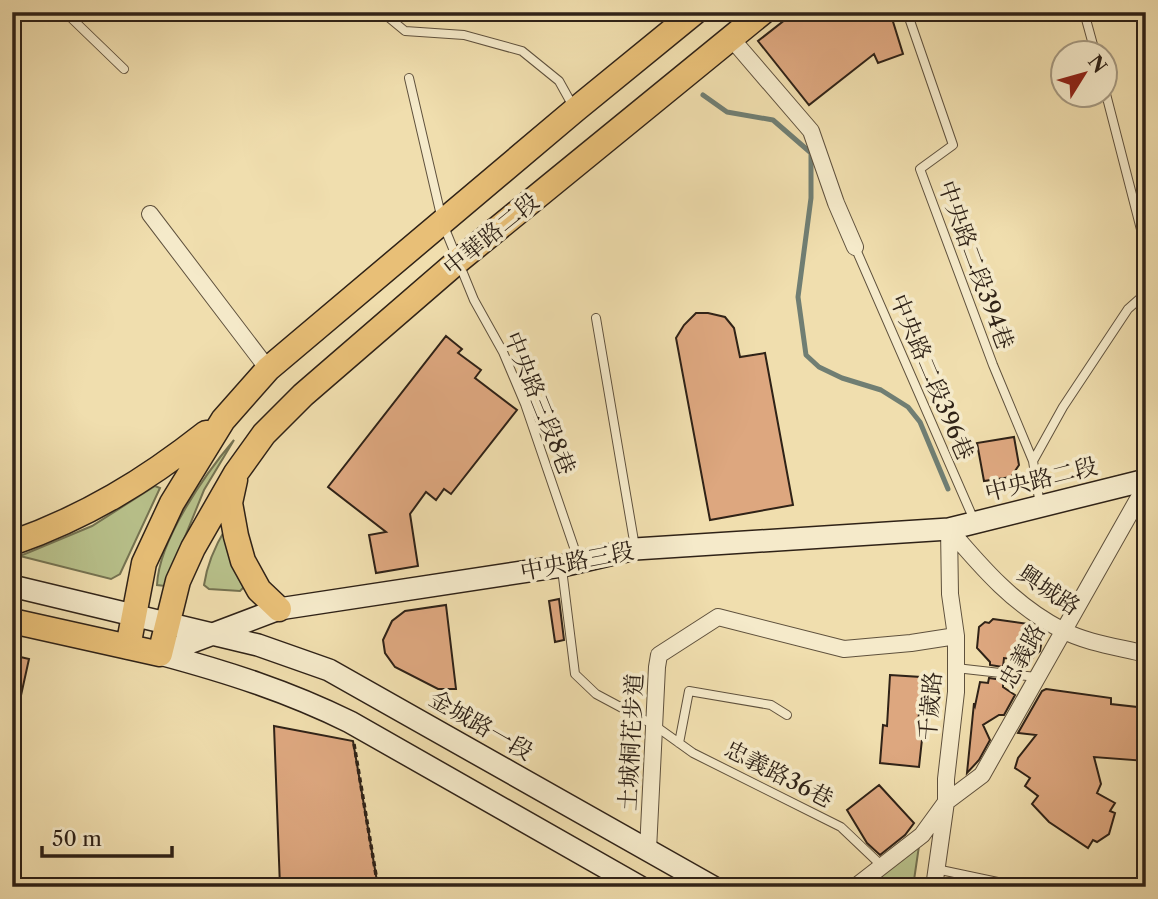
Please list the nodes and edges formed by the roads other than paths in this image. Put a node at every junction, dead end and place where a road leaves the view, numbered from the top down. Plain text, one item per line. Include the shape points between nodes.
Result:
1 (65, 12) edge
2 (382, 12) edge
3 (695, 12) edge
4 (762, 12) edge
5 (907, 12) edge
6 (1084, 12) edge
7 (731, 38) junction
8 (1091, 38) edge
9 (124, 69) dead end
10 (409, 78) dead end
11 (1109, 108) edge
12 (575, 110) junction
13 (150, 214) dead end
14 (443, 223) junction
15 (855, 247) joint
16 (1146, 254) edge
17 (457, 261) junction
18 (1146, 293) edge
19 (596, 318) dead end
20 (268, 369) junction
21 (223, 420) junction
22 (1033, 461) junction
23 (236, 472) junction
24 (1146, 482) edge
25 (1041, 505) junction
26 (974, 522) junction
27 (948, 529) junction
28 (12, 543) edge
29 (635, 549) junction
30 (570, 564) junction
31 (12, 586) edge
32 (279, 609) junction
33 (134, 614) junction
34 (12, 621) edge
35 (167, 622) junction
36 (1062, 630) junction
37 (211, 633) junction
38 (956, 636) junction
39 (128, 648) junction
40 (160, 654) junction
41 (1146, 654) edge
42 (956, 668) junction
43 (1036, 677) junction
44 (787, 715) dead end
45 (654, 724) junction
46 (679, 743) junction
47 (946, 802) junction
48 (922, 835) junction
49 (648, 850) junction
50 (881, 865) junction
51 (936, 869) junction
52 (1041, 886) edge
53 (640, 887) edge
54 (713, 887) edge
55 (855, 887) edge
56 (934, 887) edge
57 (1054, 887) edge

1 - 9 lane
2 - 12 lane via 405,32 464,35 522,51 559,81
3 - 12 main road, 中華路二段
4 - 7 main road, 中華路二段
5 - 22 lane, 中央路二段394巷 via 953,145 920,169
6 - 8 lane
7 - 15 street via 811,131
7 - 17 main road, 中華路二段
10 - 14 lane, 中央路三段8巷
11 - 16 lane
12 - 14 main road, 中華路二段
13 - 20 street
14 - 17 lane, 中央路三段8巷
14 - 20 main road, 中華路二段
15 - 26 lane, 中央路二段396巷
17 - 23 main road, 中華路二段 via 303,395 264,434
17 - 30 lane, 中央路三段8巷 via 525,404
18 - 22 lane via 1128,309
19 - 29 lane
20 - 21 main road, 中華路二段
21 - 28 main road via 163,467 106,502
21 - 33 main road via 157,534 144,563
22 - 25 lane, 中央路二段394巷
23 - 32 main road via 230,503 243,561 259,590
23 - 35 main road, 中華路二段 via 193,548
24 - 25 main road, 中央路二段
24 - 36 street, 忠義路
25 - 26 main road, 中央路二段
26 - 27 main road, 中央路二段
27 - 29 main road, 中央路三段
27 - 36 street, 興城路 via 989,576
27 - 38 street, 千歲路
29 - 30 main road, 中央路三段
30 - 32 main road, 中央路三段
30 - 45 lane, 中央路三段8巷 via 575,674 596,694
31 - 33 main road
32 - 37 main road, 中央路三段
33 - 35 main road
33 - 39 main road
34 - 39 main road
35 - 37 main road
35 - 40 main road, 中華路二段
36 - 41 street, 興城路
36 - 43 street, 忠義路
37 - 40 main road, 中央路三段
37 - 49 main road, 金城路一段 via 329,670
38 - 42 street, 千歲路
38 - 45 street, 土城桐花步道 via 844,649 718,617 659,655
39 - 40 main road
40 - 53 main road via 265,685 350,722
42 - 43 lane
42 - 47 street, 千歲路
43 - 47 street, 忠義路 via 982,775
44 - 46 lane via 771,705 689,691
45 - 46 lane, 忠義路36巷
45 - 49 street, 土城桐花步道
46 - 50 lane, 忠義路36巷 via 841,827
47 - 48 street, 忠義路
47 - 51 street, 千歲路
48 - 50 street, 忠義路
48 - 51 street
49 - 54 main road, 金城路一段
50 - 55 street, 忠義路
51 - 52 lane
51 - 56 street, 千歲路
52 - 57 lane

